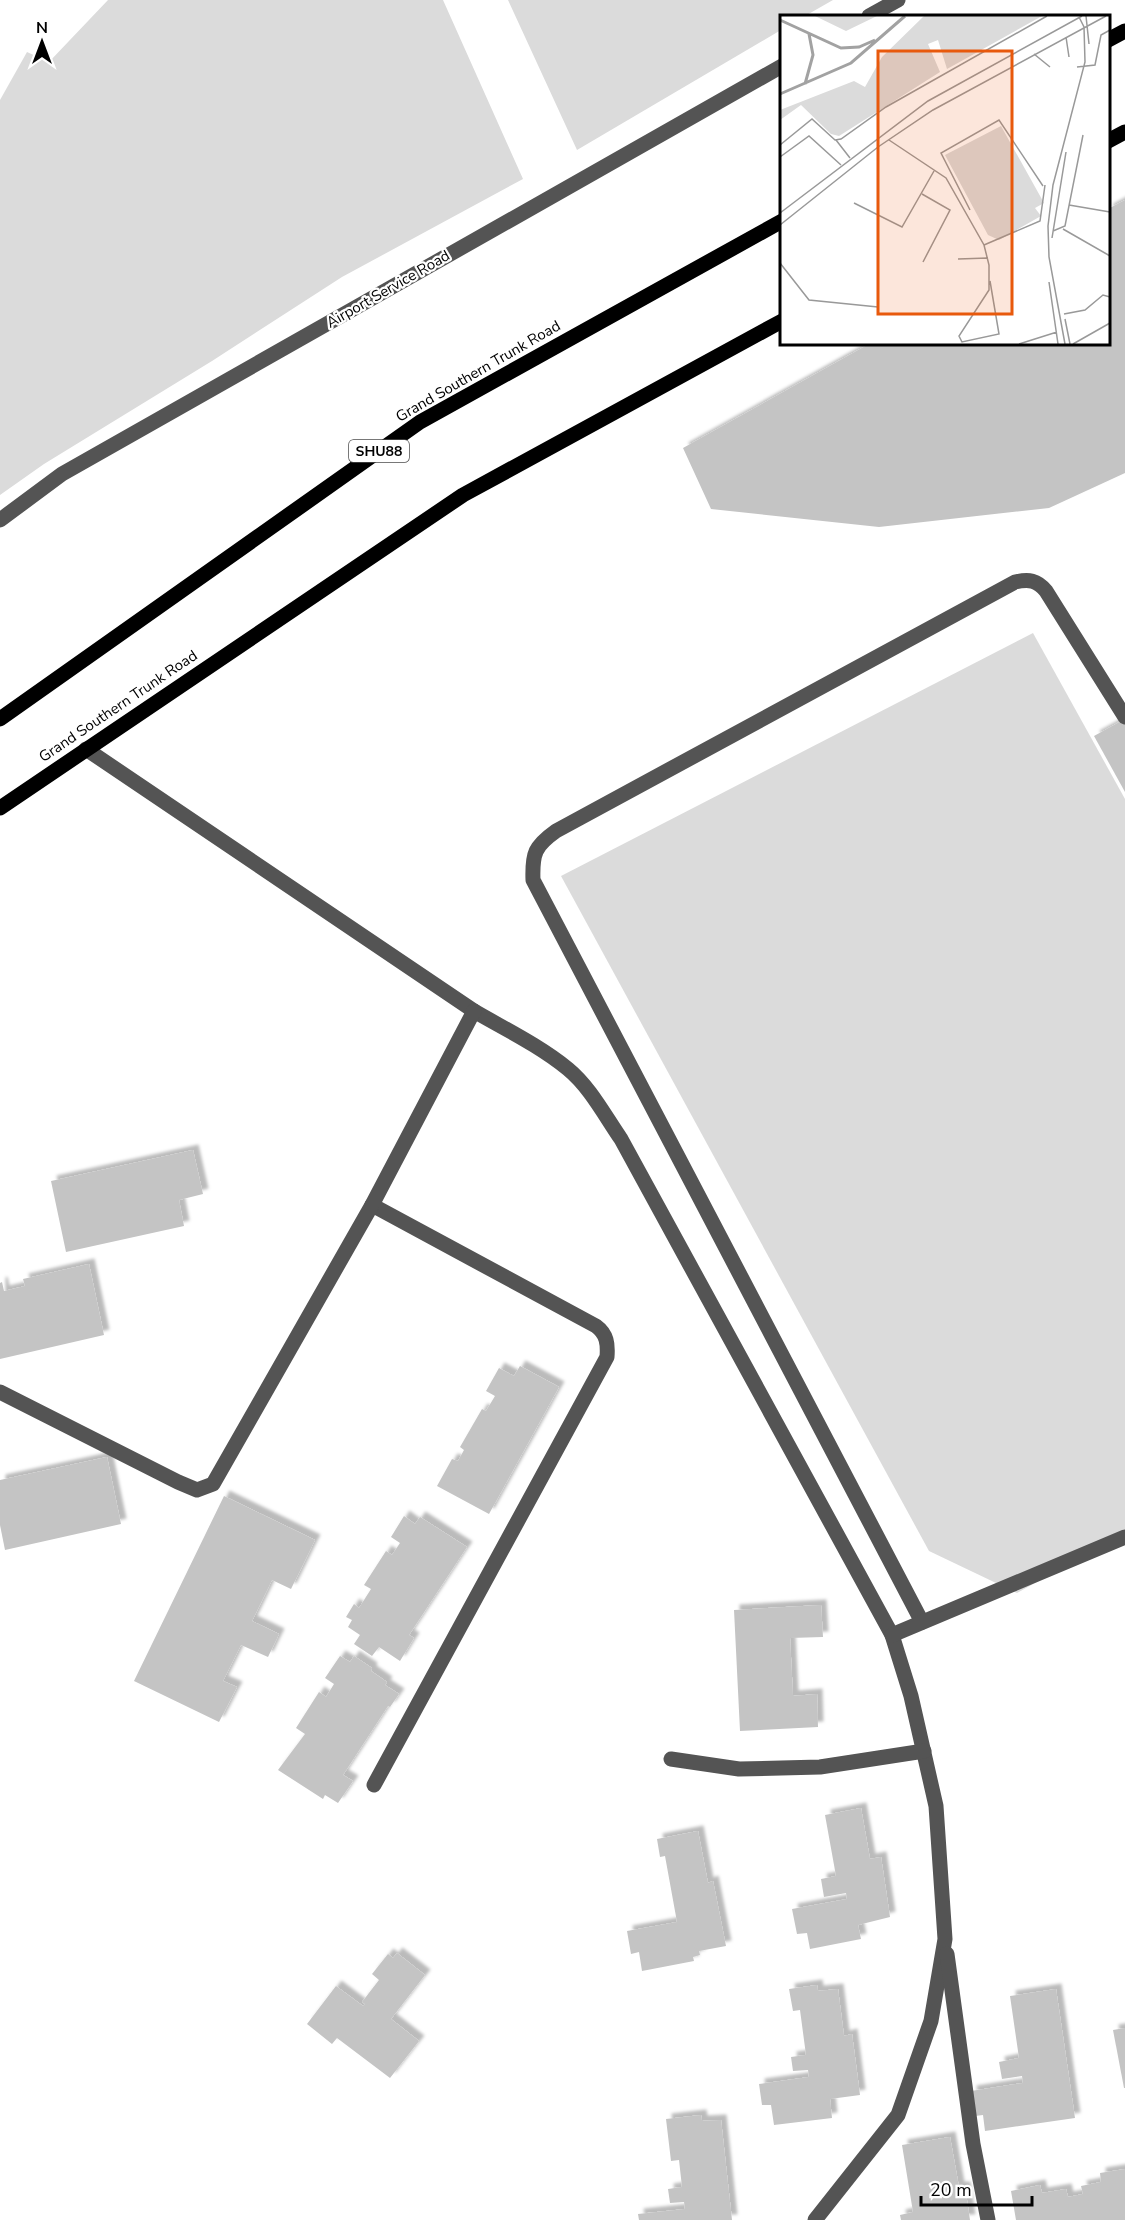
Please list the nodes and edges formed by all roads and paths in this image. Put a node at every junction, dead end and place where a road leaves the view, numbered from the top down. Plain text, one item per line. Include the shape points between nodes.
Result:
1 (898, 0) edge
2 (871, 15) edge
3 (1125, 30) edge
4 (1110, 39) edge
5 (780, 67) edge
6 (1125, 132) edge
7 (1110, 140) edge
8 (780, 222) edge
9 (780, 322) edge
10 (0, 519) edge
11 (1125, 717) edge
12 (0, 719) edge
13 (86, 749) junction
14 (0, 808) edge
15 (474, 1011) junction
16 (372, 1205) junction
17 (0, 1392) edge
18 (1125, 1537) edge
19 (922, 1622) junction
20 (892, 1635) junction
21 (924, 1751) junction
22 (671, 1759) dead end
23 (374, 1785) dead end
24 (945, 1939) junction
25 (815, 2220) edge
26 (988, 2220) edge

1 - 2 lane
3 - 4 main road
5 - 10 lane, Airport Service Road via 62,474
6 - 7 main road
8 - 12 main road, Grand Southern Trunk Road / SHU88 via 420,422
9 - 13 main road, Grand Southern Trunk Road via 463,495
11 - 19 lane via 1039,583 1015,582 556,831 542,841 532,859 533,880
13 - 14 main road, Grand Southern Trunk Road
13 - 15 lane
15 - 16 lane
15 - 20 lane via 569,1070 597,1103 621,1139
16 - 17 lane via 213,1484 197,1490 178,1482
16 - 23 lane via 596,1326 603,1331 608,1344 607,1357
18 - 19 lane
19 - 20 lane
20 - 21 lane
21 - 22 lane via 820,1767 738,1768
21 - 24 lane via 936,1806
24 - 25 lane via 931,2021 898,2115
24 - 26 lane via 973,2144

